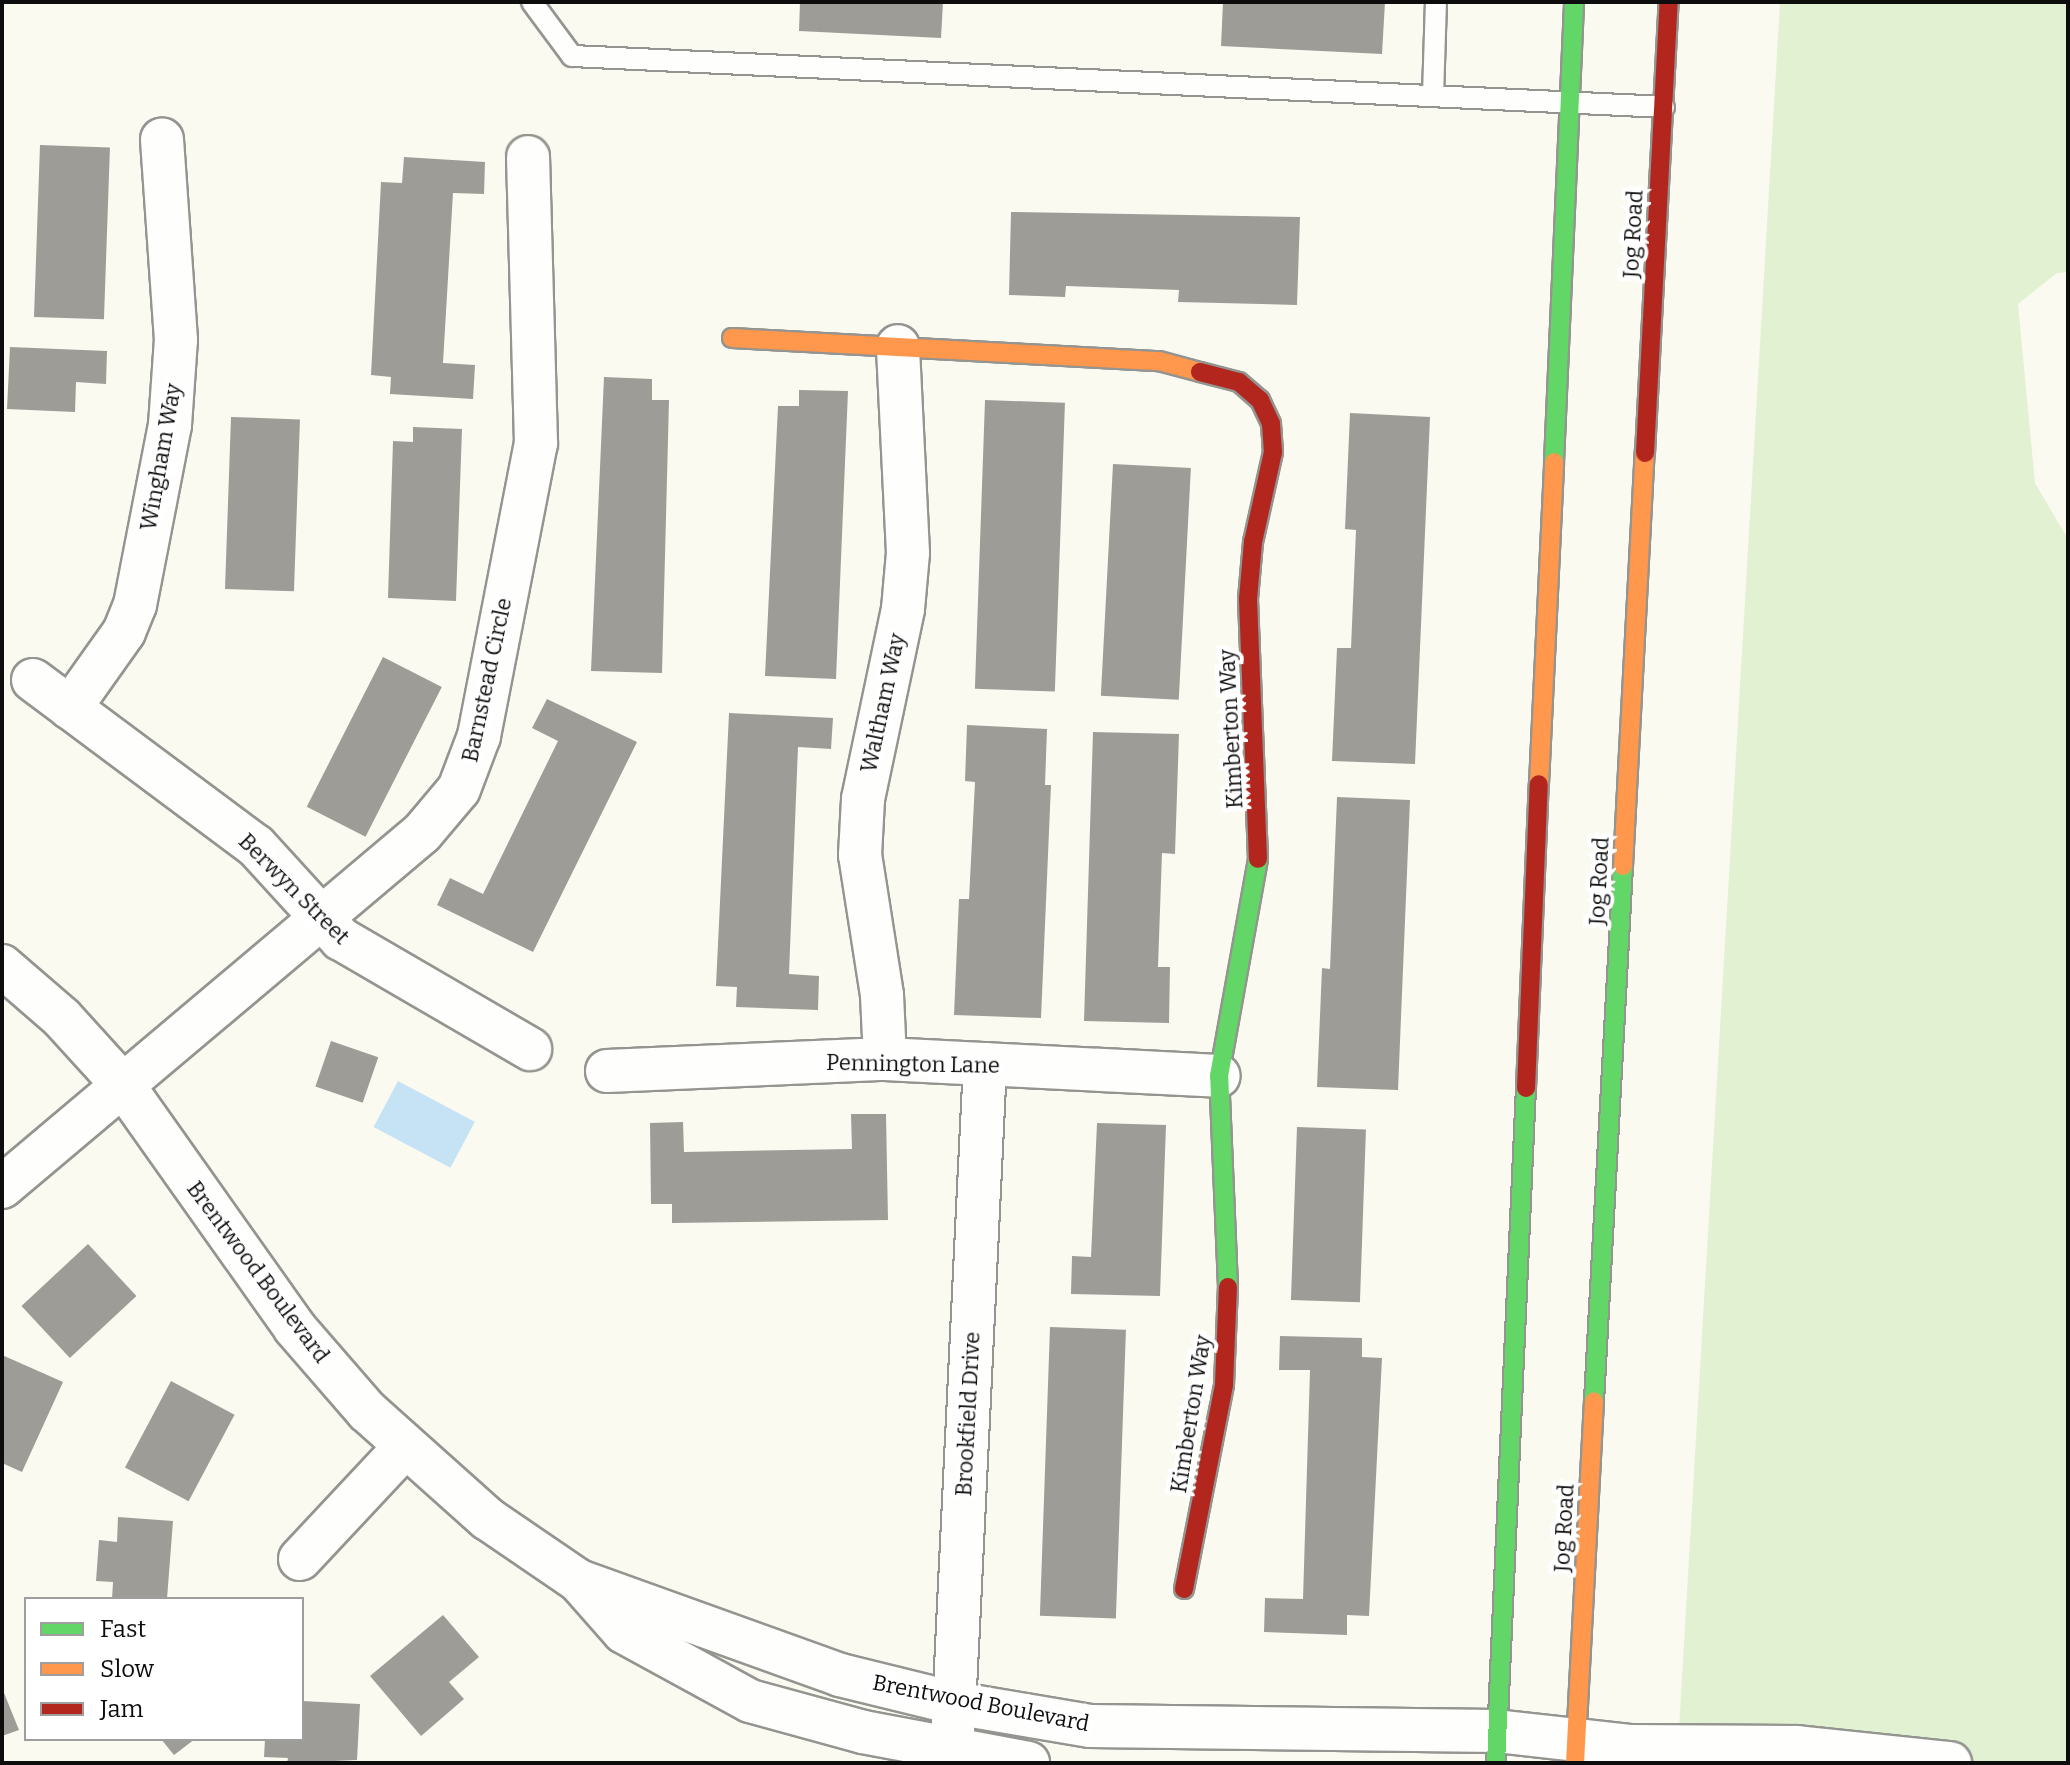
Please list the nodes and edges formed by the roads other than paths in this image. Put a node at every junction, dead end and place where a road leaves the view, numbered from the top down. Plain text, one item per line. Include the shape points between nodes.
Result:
1 (532, 2) edge
2 (1436, 2) edge
3 (1574, 2) edge
4 (1669, 2) edge
5 (1433, 96) junction
6 (1569, 102) junction
7 (1664, 107) junction
8 (162, 139) dead end
9 (528, 157) dead end
10 (732, 338) dead end
11 (898, 346) junction
12 (33, 680) dead end
13 (70, 708) junction
14 (321, 919) junction
15 (2, 966) edge
16 (530, 1049) dead end
17 (885, 1059) junction
18 (985, 1064) junction
19 (607, 1071) dead end
20 (1219, 1076) junction
21 (123, 1085) junction
22 (2, 1187) edge
23 (404, 1448) junction
24 (300, 1559) dead end
25 (579, 1581) junction
26 (1184, 1589) dead end
27 (954, 1703) junction
28 (1496, 1747) edge
29 (1576, 1751) edge
30 (951, 1756) edge
31 (1028, 1763) edge
32 (1950, 1763) edge

1 - 5 lane via 572,56
2 - 5 lane
3 - 6 main road
4 - 7 main road, Jog Road
5 - 6 lane
6 - 7 lane
6 - 28 main road
7 - 29 main road, Jog Road
8 - 13 street, Wingham Way via 176,340 170,425 135,605 124,632
9 - 14 street, Barnstead Circle via 536,443 472,763 442,812
10 - 11 main road, Kimberton Way
11 - 17 street, Waltham Way via 908,553 903,609 863,799 860,855 882,995
11 - 20 main road, Kimberton Way via 1186,367 1239,382 1260,400 1271,424 1273,452 1253,542 1248,599 1261,830 1256,886
12 - 13 street, Berwyn Street
13 - 14 street, Berwyn Street via 256,846
14 - 16 street, Berwyn Street via 365,955
14 - 21 street, Barnstead Circle
15 - 21 street, Brentwood Boulevard via 62,1018
17 - 18 street, Pennington Lane
17 - 19 street, Pennington Lane
18 - 20 street, Pennington Lane
18 - 27 street, Brookfield Drive
20 - 26 main road, Kimberton Way via 1230,1329
21 - 22 street, Barnstead Circle
21 - 23 street, Brentwood Boulevard via 295,1328
23 - 24 street
23 - 25 street, Brentwood Boulevard via 488,1519
25 - 27 street, Brentwood Boulevard via 840,1675
25 - 30 street, Brentwood Boulevard via 624,1632 750,1701
27 - 28 street, Brentwood Boulevard via 1090,1726
27 - 30 street, Brookfield Drive
28 - 29 street, Brentwood Boulevard
29 - 32 street, Brentwood Boulevard via 1629,1746 1797,1747
30 - 31 street, Brentwood Boulevard

